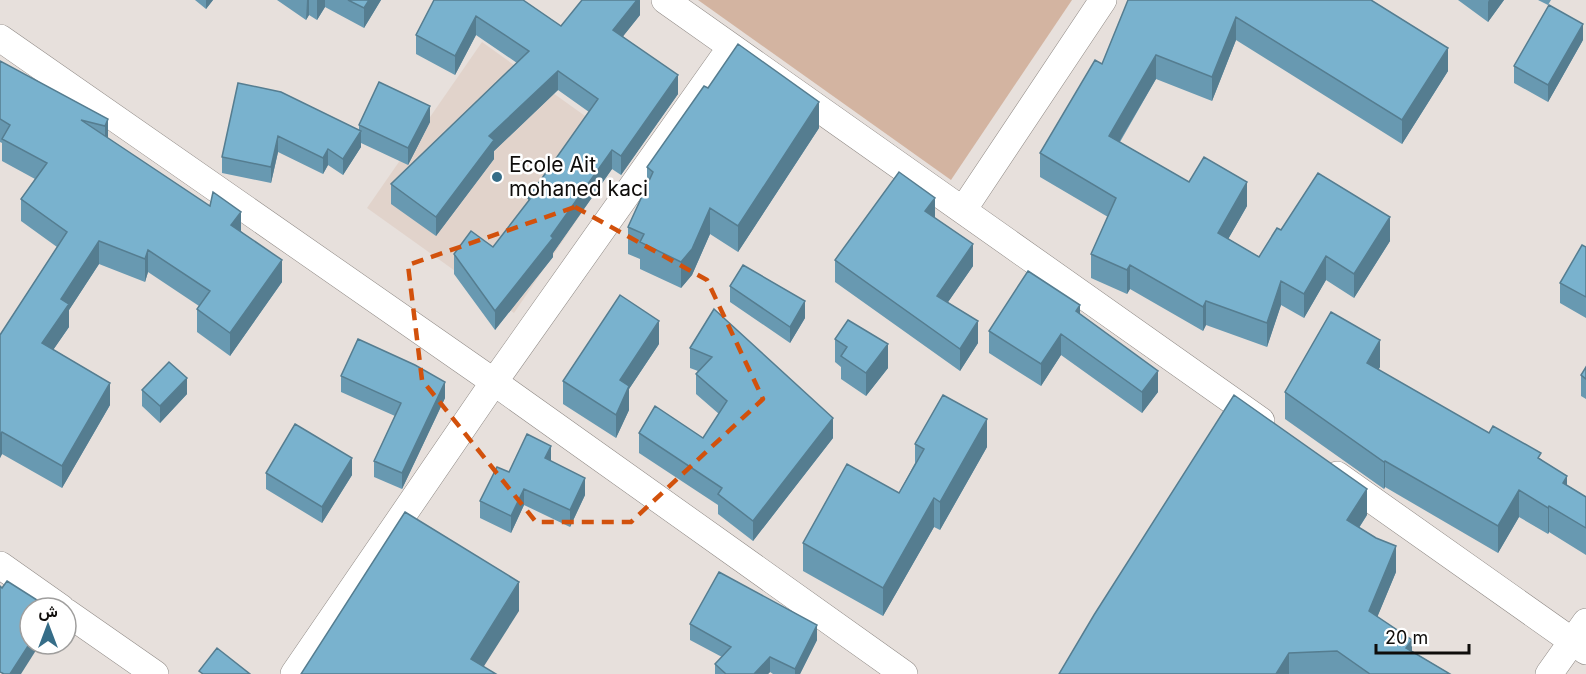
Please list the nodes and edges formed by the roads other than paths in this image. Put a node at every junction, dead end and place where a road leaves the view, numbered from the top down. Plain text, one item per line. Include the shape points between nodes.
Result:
1 (665, 0) edge
2 (1103, 0) edge
3 (0, 38) edge
4 (731, 47) junction
5 (963, 210) junction
6 (494, 382) junction
7 (1282, 436) edge
8 (1321, 463) edge
9 (0, 565) edge
10 (44, 596) edge
11 (78, 620) edge
12 (1581, 638) edge
13 (155, 674) edge
14 (294, 674) edge
15 (904, 674) edge
16 (1549, 674) edge

1 - 4 street
2 - 5 street
3 - 6 street
4 - 5 street
4 - 6 street
5 - 7 street
6 - 14 street
6 - 15 street
8 - 12 street
9 - 10 street
11 - 13 street
12 - 16 street

